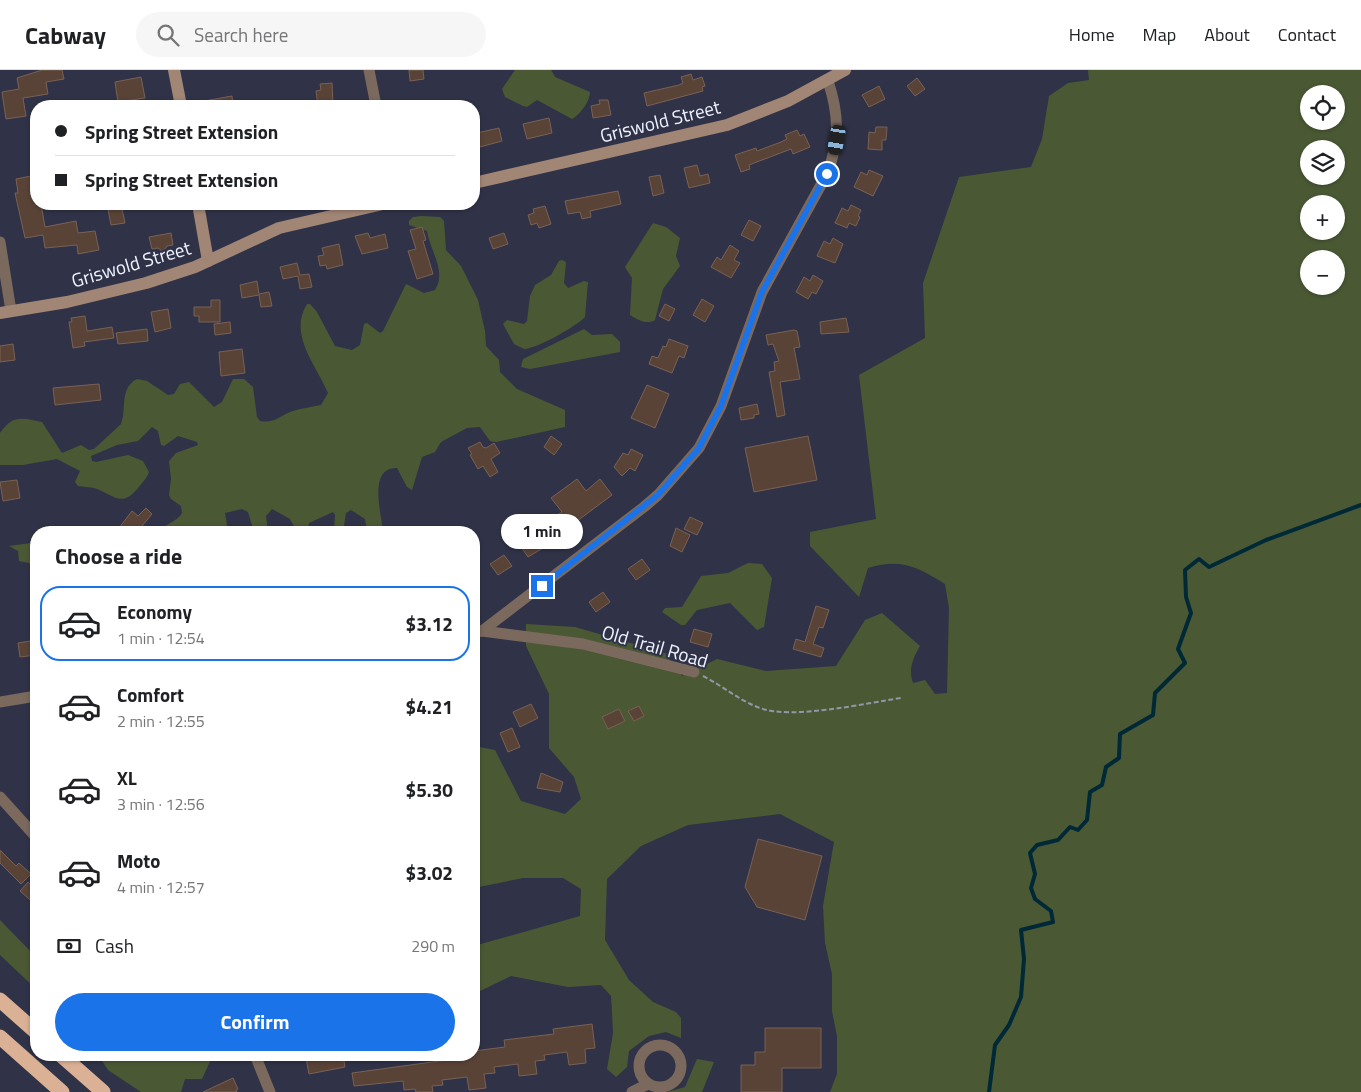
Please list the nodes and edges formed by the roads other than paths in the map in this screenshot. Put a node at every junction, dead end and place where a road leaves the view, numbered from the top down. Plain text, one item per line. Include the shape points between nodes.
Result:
1 (174, 70) edge
2 (369, 70) edge
3 (846, 70) edge
4 (828, 81) junction
5 (180, 100) edge
6 (375, 100) edge
7 (480, 182) edge
8 (199, 210) edge
9 (357, 210) edge
10 (0, 242) edge
11 (208, 261) junction
12 (6, 312) edge
13 (480, 631) edge
14 (480, 632) edge
15 (694, 672) road end
16 (30, 697) edge
17 (0, 702) edge
18 (0, 797) edge
19 (30, 830) edge
20 (0, 1000) edge
21 (30, 1027) edge
22 (0, 1036) edge
23 (20, 1055) junction
24 (68, 1061) edge
25 (257, 1061) edge
26 (648, 1084) dead end
27 (62, 1092) edge
28 (70, 1092) edge
29 (102, 1092) edge
30 (270, 1092) edge
31 (632, 1092) edge

1 - 5 main road
2 - 6 street
3 - 4 main road, Griswold Street
4 - 7 main road, Griswold Street via 727,125
4 - 13 street via 838,122 834,155 827,174 762,292 721,406 699,448 658,495
8 - 11 main road
9 - 11 main road, Griswold Street via 279,228
10 - 12 street
11 - 12 main road, Griswold Street via 129,288
14 - 15 street, Old Trail Road via 583,644
16 - 17 street
18 - 19 street
20 - 21 highway
22 - 23 highway
23 - 27 highway
23 - 28 highway
24 - 29 highway
25 - 30 street
26 - 31 street

